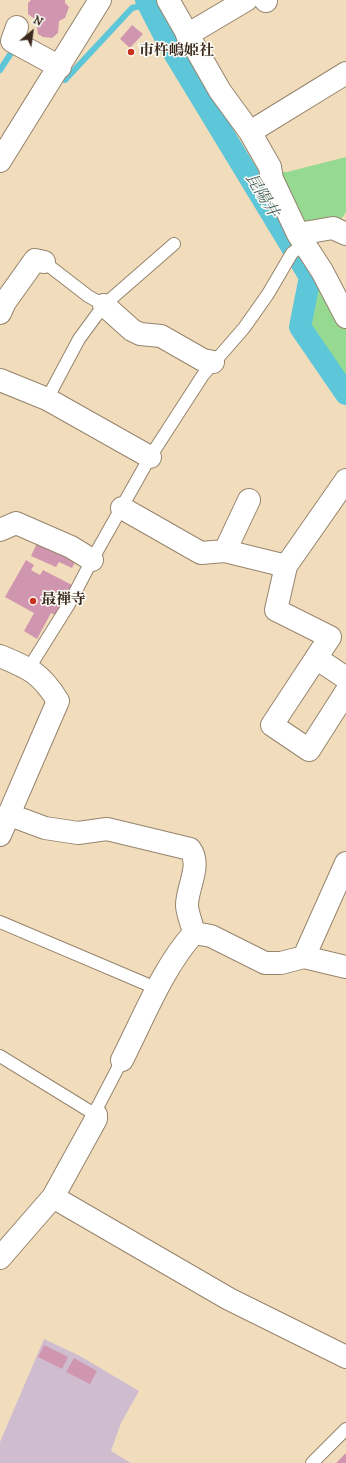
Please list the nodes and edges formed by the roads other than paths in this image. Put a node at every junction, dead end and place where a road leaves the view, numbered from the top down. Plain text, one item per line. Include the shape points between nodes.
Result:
1 (100, 0) edge
2 (168, 0) edge
3 (259, 0) edge
4 (17, 27) dead end
5 (187, 35) junction
6 (60, 67) junction
7 (346, 73) edge
8 (250, 132) junction
9 (0, 161) edge
10 (346, 234) edge
11 (174, 244) dead end
12 (298, 245) junction
13 (44, 262) joint
14 (104, 305) junction
15 (0, 314) edge
16 (346, 317) edge
17 (213, 362) junction
18 (0, 380) edge
19 (47, 400) junction
20 (150, 457) junction
21 (346, 480) edge
22 (249, 500) dead end
23 (122, 508) junction
24 (0, 530) edge
25 (225, 551) junction
26 (92, 560) junction
27 (286, 566) junction
28 (0, 656) edge
29 (316, 658) junction
30 (29, 668) junction
31 (346, 678) edge
32 (346, 692) edge
33 (10, 815) junction
34 (0, 835) edge
35 (344, 871) edge
36 (0, 922) edge
37 (194, 933) junction
38 (304, 958) junction
39 (346, 967) edge
40 (158, 989) junction
41 (0, 1056) edge
42 (122, 1060) joint
43 (96, 1115) junction
44 (53, 1197) junction
45 (3, 1248) edge
46 (346, 1357) edge
47 (346, 1429) edge
48 (312, 1463) edge

1 - 6 street
2 - 5 street
3 - 5 street
4 - 6 street via 12,42
5 - 8 street via 220,91
6 - 9 street
7 - 8 street
8 - 12 street via 270,167 272,179
10 - 12 street via 334,228
11 - 14 lane
12 - 16 street via 322,271
12 - 17 lane via 244,328
13 - 14 lane via 88,296
13 - 15 street via 35,260 4,302
14 - 17 street via 132,330 140,334 161,336 203,360
14 - 19 lane via 79,339
17 - 20 lane
18 - 19 street
19 - 20 street
20 - 23 lane
21 - 27 street
22 - 25 street
23 - 25 street via 201,553
23 - 26 lane
24 - 26 street via 16,524 71,547
25 - 27 street
26 - 30 lane via 69,604
27 - 29 street via 276,610 330,637
28 - 30 street
29 - 31 street
29 - 32 street via 272,725 309,750
30 - 33 street via 49,686 58,701
33 - 34 street
33 - 37 street via 45,828 78,832 107,830 190,849 194,854 193,876 187,905
35 - 38 street
36 - 40 lane
37 - 38 street via 210,936 265,963 281,963
37 - 40 street via 184,944
38 - 39 street
40 - 42 street
41 - 43 lane
42 - 43 lane via 96,1110
43 - 44 street
44 - 45 street
44 - 46 street via 229,1299
47 - 48 lane

